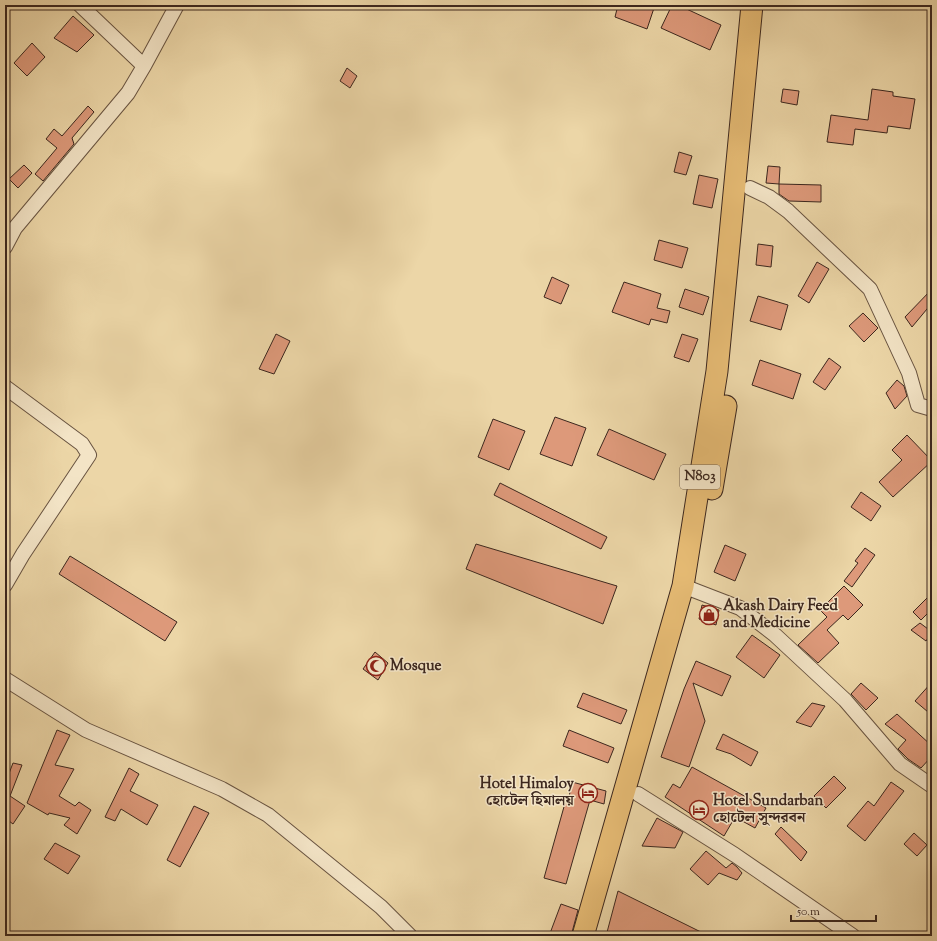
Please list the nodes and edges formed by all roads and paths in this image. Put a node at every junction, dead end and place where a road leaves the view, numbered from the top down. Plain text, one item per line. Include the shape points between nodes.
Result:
1 (80, 5) edge
2 (177, 5) edge
3 (752, 5) edge
4 (765, 5) edge
5 (144, 66) junction
6 (753, 70) junction
7 (750, 188) junction
8 (5, 247) edge
9 (725, 372) junction
10 (5, 387) edge
11 (932, 409) edge
12 (5, 585) edge
13 (689, 588) junction
14 (5, 680) edge
15 (661, 690) junction
16 (932, 786) edge
17 (638, 794) junction
18 (592, 930) edge
19 (410, 936) edge
20 (853, 936) edge

1 - 5 street
2 - 5 street
3 - 6 highway, N803
4 - 6 highway, N803
5 - 8 street via 128,93 15,228
6 - 7 highway, N803
6 - 9 highway, N803
7 - 9 highway, N803
7 - 11 street via 769,196 788,211 870,289 909,373 918,405
9 - 13 highway, N803
10 - 12 street via 82,444 89,455
13 - 15 highway, N803
13 - 16 street via 740,608 775,635 845,700 900,764
14 - 19 street via 86,730 222,790 268,815 381,907
15 - 17 highway, N803
15 - 18 highway, N803
17 - 18 highway, N803
17 - 20 street via 735,855

